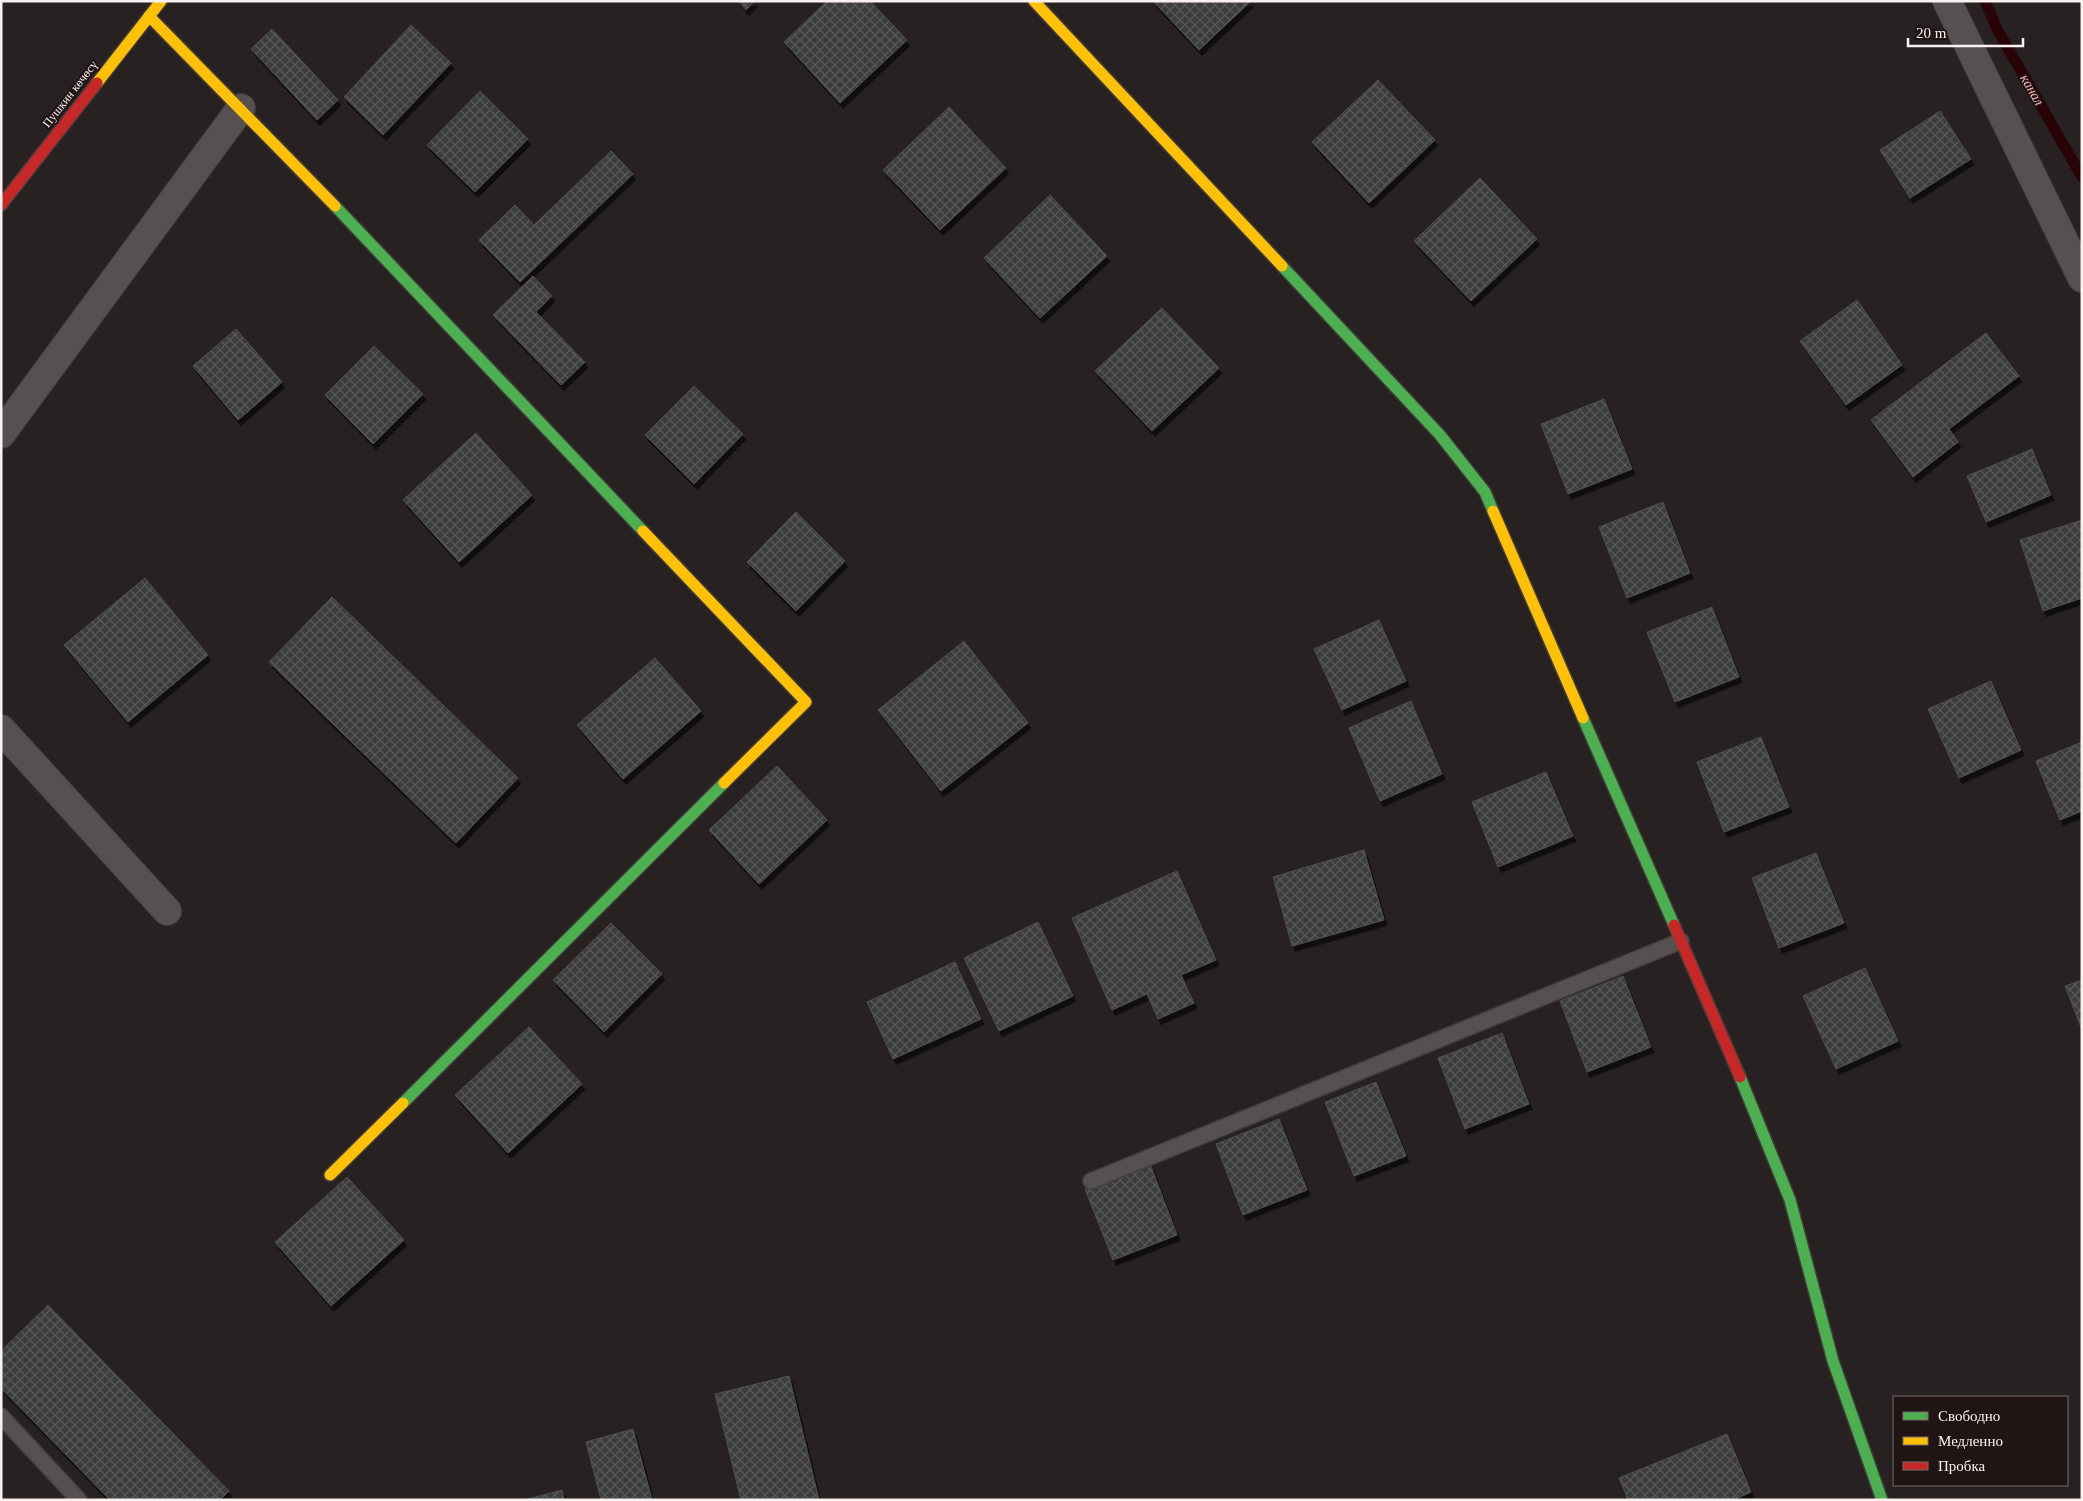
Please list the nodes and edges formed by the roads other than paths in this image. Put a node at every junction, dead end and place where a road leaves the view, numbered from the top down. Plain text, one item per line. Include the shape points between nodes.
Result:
1 (162, 1) edge
2 (1034, 1) edge
3 (1947, 1) edge
4 (149, 16) junction
5 (241, 108) junction
6 (1, 205) edge
7 (2082, 278) edge
8 (1, 434) edge
9 (1, 729) edge
10 (167, 910) dead end
11 (1682, 941) junction
12 (330, 1175) dead end
13 (1091, 1181) dead end
14 (1, 1416) edge
15 (79, 1500) edge
16 (1882, 1500) edge

1 - 4 main road, Пушкин көчөсү
2 - 11 main road via 1440,435 1485,492
3 - 7 street
4 - 5 main road
4 - 6 main road, Пушкин көчөсү
5 - 8 street
5 - 12 main road via 806,702
9 - 10 street
11 - 13 lane
11 - 16 main road via 1790,1200 1833,1361
14 - 15 lane

